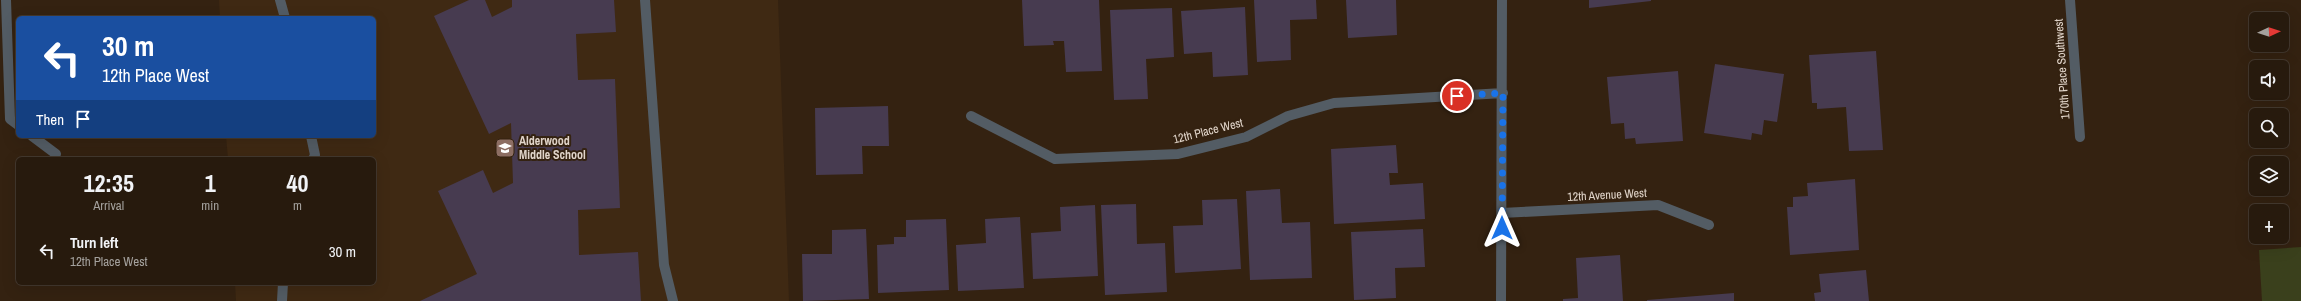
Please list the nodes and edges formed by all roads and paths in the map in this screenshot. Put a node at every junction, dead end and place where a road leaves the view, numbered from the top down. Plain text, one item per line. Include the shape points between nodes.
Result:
1 (6, 0) edge
2 (280, 0) edge
3 (645, 0) edge
4 (1502, 0) edge
5 (2070, 0) edge
6 (284, 16) edge
7 (1503, 93) junction
8 (971, 116) dead end
9 (16, 124) edge
10 (2080, 137) dead end
11 (35, 138) edge
12 (311, 138) edge
13 (56, 154) dead end
14 (314, 157) edge
15 (1502, 213) junction
16 (1709, 225) dead end
17 (283, 285) edge
18 (282, 301) edge
19 (673, 301) edge
20 (1501, 301) edge

1 - 9 street via 10,119
2 - 6 street
3 - 19 street via 664,265
4 - 7 street
5 - 10 street, 170th Place Southwest
7 - 8 street, 12th Place West via 1334,103 1288,116 1246,137 1178,154 1055,158
7 - 15 street
11 - 13 street
12 - 14 street
15 - 16 street, 12th Avenue West via 1658,205
15 - 20 street
17 - 18 street

